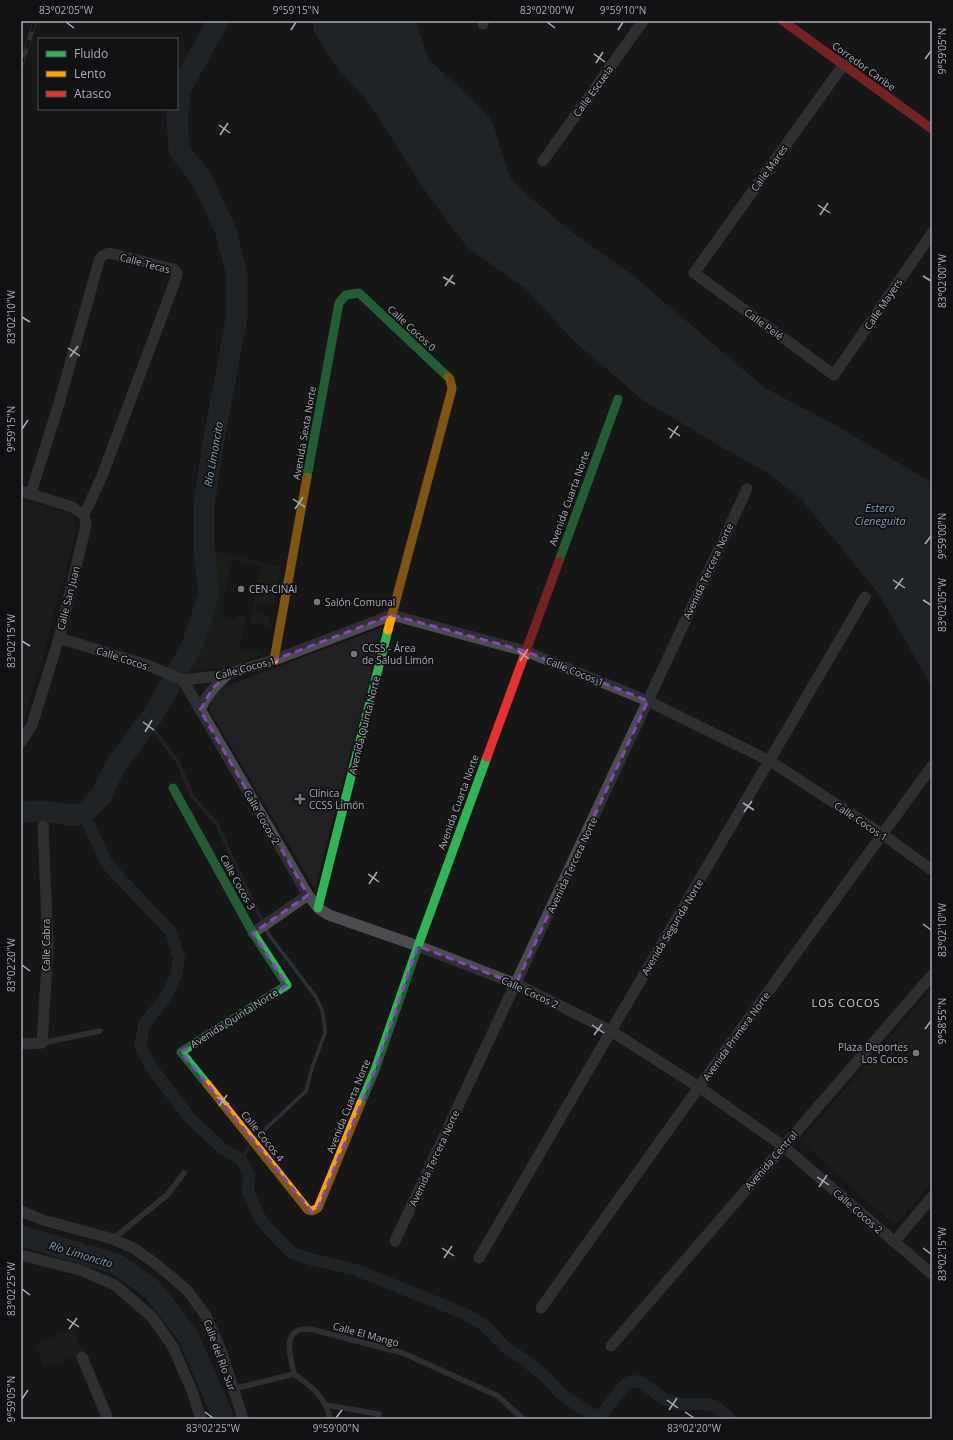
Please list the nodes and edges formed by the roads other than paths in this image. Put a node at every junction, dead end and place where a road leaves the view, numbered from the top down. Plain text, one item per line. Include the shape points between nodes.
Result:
1 (643, 21) edge
2 (783, 21) edge
3 (844, 64) junction
4 (932, 129) edge
5 (543, 161) dead end
6 (932, 233) edge
7 (694, 273) joint
8 (359, 293) joint
9 (834, 375) joint
10 (450, 379) joint
11 (618, 399) dead end
12 (747, 489) dead end
13 (26, 492) edge
14 (84, 514) junction
15 (866, 597) dead end
16 (392, 615) junction
17 (59, 638) junction
18 (525, 651) junction
19 (274, 660) junction
20 (228, 673) junction
21 (183, 680) junction
22 (648, 701) junction
23 (200, 710) junction
24 (21, 742) edge
25 (770, 761) junction
26 (932, 766) edge
27 (173, 788) dead end
28 (43, 826) dead end
29 (882, 834) junction
30 (932, 870) edge
31 (308, 895) junction
32 (318, 908) junction
33 (253, 933) junction
34 (418, 946) junction
35 (932, 975) edge
36 (516, 984) junction
37 (288, 985) joint
38 (611, 1031) junction
39 (100, 1032) dead end
40 (42, 1043) junction
41 (21, 1044) edge
42 (181, 1052) joint
43 (699, 1087) junction
44 (783, 1146) junction
45 (184, 1173) dead end
46 (932, 1197) edge
47 (21, 1211) edge
48 (315, 1211) joint
49 (113, 1239) junction
50 (395, 1241) dead end
51 (894, 1242) junction
52 (21, 1255) edge
53 (479, 1258) dead end
54 (932, 1274) edge
55 (541, 1308) dead end
56 (611, 1346) dead end
57 (82, 1357) dead end
58 (294, 1374) junction
59 (233, 1389) junction
60 (326, 1405) junction
61 (108, 1419) edge
62 (201, 1419) edge
63 (242, 1419) edge
64 (330, 1419) edge
65 (377, 1419) edge
66 (523, 1419) edge

1 - 5 street, Calle Escuela
2 - 3 street, Corredor Caribe
3 - 4 street, Corredor Caribe
3 - 7 street, Calle Mares
6 - 9 street, Calle Mayers
7 - 9 street, Calle Pelé
8 - 10 street, Calle Cocos 0
8 - 19 street, Avenida Sexta Norte via 346,295 339,302
10 - 16 street, Avenida Quinta Norte via 452,389
11 - 18 street, Avenida Cuarta Norte
12 - 22 street, Avenida Tercera Norte
13 - 14 street via 72,507
13 - 14 street, Calle Tecas via 60,400 102,256 109,253 173,269 177,273 176,278 102,476
14 - 17 street, Calle San Juan via 86,525
15 - 25 street, Avenida Segunda Norte
16 - 18 street, Calle Cocos 1
16 - 19 street, Calle Cocos 1
16 - 32 street, Avenida Quinta Norte
17 - 21 street, Calle Cocos via 147,665
17 - 24 street, Calle San Juan via 32,725
18 - 22 street, Calle Cocos 1
18 - 34 street, Avenida Cuarta Norte
19 - 20 street, Calle Cocos 1
20 - 21 street, Calle Cocos 1
20 - 23 street via 213,688
21 - 23 street, Calle Cocos 2
22 - 25 street, Calle Cocos 1
22 - 36 street, Avenida Tercera Norte
23 - 31 street, Calle Cocos 2
25 - 29 street, Calle Cocos 1
25 - 38 street, Avenida Segunda Norte
26 - 29 street, Avenida Primera Norte
27 - 33 street, Calle Cocos 3
28 - 40 street, Calle Cabra via 48,948
29 - 30 street, Calle Cocos 1
29 - 43 street, Avenida Primera Norte
31 - 32 street, Calle Cocos 2
31 - 33 street
32 - 34 street, Calle Cocos 2 via 329,915
33 - 37 street, Calle Cocos 3
34 - 36 street, Calle Cocos 2
34 - 48 street, Avenida Cuarta Norte via 375,1070
35 - 44 street, Avenida Central
36 - 38 street, Calle Cocos 2
36 - 50 street, Avenida Tercera Norte
37 - 42 street, Avenida Quinta Norte
38 - 43 street, Calle Cocos 2
38 - 53 street, Avenida Segunda Norte
39 - 40 lane
40 - 41 street
42 - 48 street, Calle Cocos 4 via 308,1210
43 - 44 street, Calle Cocos 2
43 - 55 street, Avenida Primera Norte
44 - 51 street, Calle Cocos 2
44 - 56 street, Avenida Central
45 - 49 lane via 167,1195
46 - 51 street
47 - 49 street, Calle del Río Sur via 43,1220
49 - 59 street, Calle del Río Sur via 135,1249 187,1290 206,1316 222,1353
51 - 54 street, Calle Cocos 2
52 - 62 street via 80,1270 115,1285 152,1317 173,1347
57 - 61 street
58 - 59 lane
58 - 60 lane via 309,1384
58 - 66 lane, Calle El Mango via 289,1350 290,1338 297,1331 310,1329 403,1352 498,1396
59 - 63 street, Calle del Río Sur
60 - 64 lane
60 - 65 lane via 379,1414

